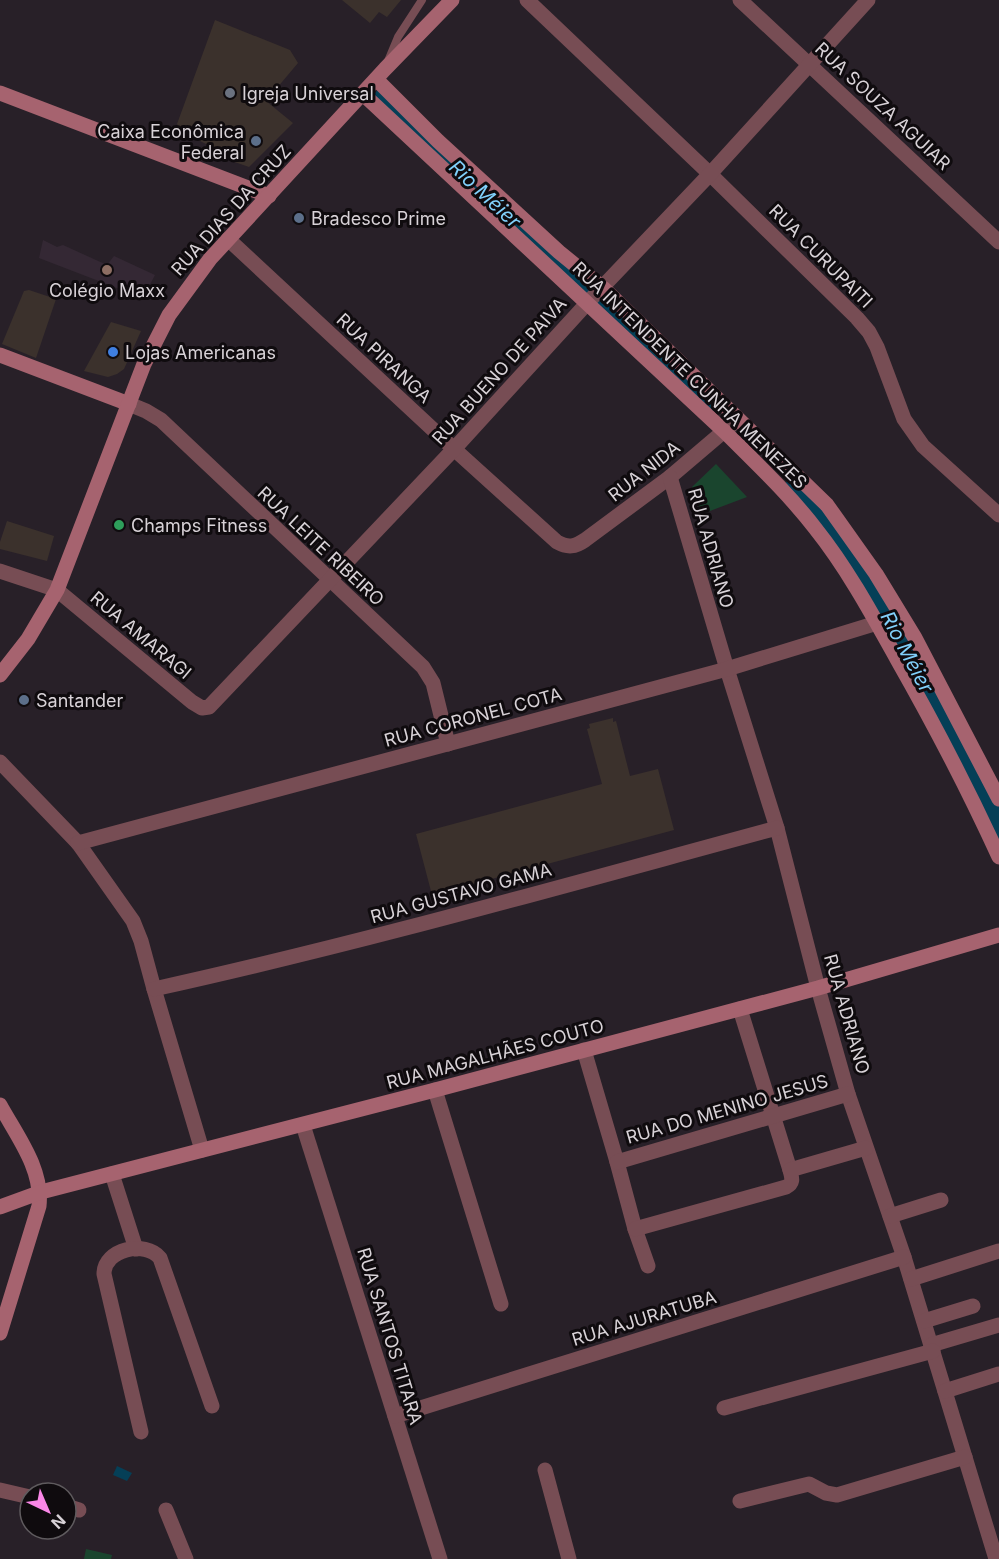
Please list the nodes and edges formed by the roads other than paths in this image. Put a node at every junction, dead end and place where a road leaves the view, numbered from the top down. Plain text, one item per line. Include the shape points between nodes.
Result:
1 (422, 0) edge
2 (452, 0) edge
3 (527, 0) edge
4 (741, 0) edge
5 (868, 0) edge
6 (809, 64) junction
7 (381, 74) junction
8 (0, 93) edge
9 (363, 94) junction
10 (710, 174) junction
11 (268, 196) junction
12 (228, 239) junction
13 (999, 242) edge
14 (594, 296) junction
15 (0, 355) edge
16 (129, 404) junction
17 (737, 420) junction
18 (725, 432) junction
19 (454, 449) junction
20 (670, 477) junction
21 (999, 514) edge
22 (571, 547) joint
23 (0, 571) edge
24 (329, 580) junction
25 (57, 590) junction
26 (877, 622) junction
27 (726, 669) junction
28 (0, 675) edge
29 (202, 708) joint
30 (448, 744) junction
31 (0, 762) edge
32 (999, 799) edge
33 (777, 828) junction
34 (78, 843) junction
35 (999, 857) edge
36 (999, 935) edge
37 (818, 988) junction
38 (154, 989) junction
39 (740, 1009) junction
40 (584, 1050) junction
41 (435, 1090) junction
42 (848, 1094) junction
43 (0, 1105) edge
44 (773, 1115) junction
45 (303, 1125) junction
46 (866, 1148) junction
47 (202, 1150) junction
48 (617, 1162) junction
49 (790, 1170) junction
50 (112, 1174) junction
51 (41, 1192) junction
52 (941, 1200) dead end
53 (0, 1207) edge
54 (890, 1216) junction
55 (635, 1229) junction
56 (136, 1249) junction
57 (999, 1251) edge
58 (904, 1257) junction
59 (648, 1266) dead end
60 (911, 1279) junction
61 (501, 1304) dead end
62 (973, 1306) dead end
63 (924, 1321) junction
64 (999, 1325) edge
65 (0, 1333) edge
66 (932, 1348) junction
67 (999, 1374) edge
68 (945, 1391) junction
69 (212, 1406) dead end
70 (724, 1408) dead end
71 (394, 1416) junction
72 (141, 1432) dead end
73 (965, 1457) junction
74 (545, 1470) dead end
75 (0, 1490) edge
76 (18, 1494) edge
77 (740, 1502) dead end
78 (166, 1510) dead end
79 (186, 1559) edge
80 (440, 1559) edge
81 (569, 1559) edge
82 (996, 1559) edge

1 - 7 lane
2 - 7 street, RUA DIAS DA CRUZ
3 - 10 street, RUA CURUPAITI
4 - 6 street, RUA SOUZA AGUIAR
5 - 6 street, RUA BUENO DE PAIVA
6 - 10 street, RUA BUENO DE PAIVA
6 - 13 street, RUA SOUZA AGUIAR
7 - 9 street, RUA DIAS DA CRUZ
7 - 14 street, RUA INTENDENTE CUNHA MENEZES via 454,156 559,252
8 - 11 street
9 - 11 street, RUA DIAS DA CRUZ
9 - 14 street, RUA INTENDENTE CUNHA MENEZES
10 - 14 street, RUA BUENO DE PAIVA
10 - 21 street, RUA CURUPAITI via 869,332 904,418 923,446
11 - 12 street, RUA DIAS DA CRUZ
12 - 16 street, RUA DIAS DA CRUZ via 169,315
12 - 19 street, RUA PIRANGA
14 - 17 street, RUA INTENDENTE CUNHA MENEZES
14 - 18 street, RUA INTENDENTE CUNHA MENEZES
14 - 19 street, RUA BUENO DE PAIVA
15 - 16 street
16 - 24 street, RUA LEITE RIBEIRO via 160,420
16 - 25 street, RUA DIAS DA CRUZ
17 - 18 street, RUA NIDA
17 - 32 street, RUA INTENDENTE CUNHA MENEZES via 806,483 844,526 915,638
18 - 20 street, RUA NIDA
18 - 26 street, RUA INTENDENTE CUNHA MENEZES via 805,515
19 - 22 street, RUA PIRANGA via 557,542
19 - 24 street, RUA BUENO DE PAIVA
20 - 22 street, RUA NIDA
20 - 27 street, RUA ADRIANO
23 - 25 street
24 - 29 street, RUA BUENO DE PAIVA via 214,703
24 - 30 street, RUA LEITE RIBEIRO via 430,676
25 - 28 street, RUA DIAS DA CRUZ via 28,639
25 - 29 street, RUA AMARAGI
26 - 27 street, RUA CORONEL COTA
26 - 35 street, RUA INTENDENTE CUNHA MENEZES via 948,750
27 - 30 street, RUA CORONEL COTA
27 - 33 street, RUA ADRIANO
30 - 34 street, RUA CORONEL COTA
31 - 34 street
33 - 37 street, RUA ADRIANO
33 - 38 street, RUA GUSTAVO GAMA via 425,923
34 - 38 street via 133,921
36 - 37 street, RUA MAGALHÃES COUTO
37 - 39 street, RUA MAGALHÃES COUTO
37 - 42 street, RUA ADRIANO
38 - 47 street
39 - 40 street, RUA MAGALHÃES COUTO
39 - 44 street
40 - 41 street, RUA MAGALHÃES COUTO
40 - 48 street
41 - 45 street, RUA MAGALHÃES COUTO
41 - 61 street
42 - 44 street, RUA DO MENINO JESUS
42 - 46 street, RUA ADRIANO
43 - 51 street via 35,1170
44 - 48 street, RUA DO MENINO JESUS
44 - 49 street
45 - 47 street, RUA MAGALHÃES COUTO
45 - 71 street, RUA SANTOS TITARA
46 - 49 street
46 - 54 street, RUA ADRIANO
47 - 50 street, RUA MAGALHÃES COUTO
48 - 55 street
49 - 55 street via 793,1179 786,1187
50 - 51 street, RUA MAGALHÃES COUTO
50 - 56 street
51 - 53 street, RUA MAGALHÃES COUTO
51 - 65 street
52 - 54 street
54 - 58 street, RUA ADRIANO
55 - 59 street
56 - 69 street via 155,1252 163,1264
56 - 72 street via 114,1255 106,1262 104,1275
57 - 60 street
58 - 60 street, RUA ADRIANO
58 - 71 street, RUA AJURATUBA
60 - 63 street, RUA ADRIANO
62 - 63 street
63 - 66 street, RUA ADRIANO
64 - 66 street
66 - 68 street, RUA ADRIANO
66 - 70 street
67 - 68 street
68 - 73 street, RUA ADRIANO
71 - 80 street, RUA SANTOS TITARA
73 - 77 street via 837,1495 809,1484
73 - 82 street, RUA ADRIANO
74 - 81 street
75 - 76 street
78 - 79 street

